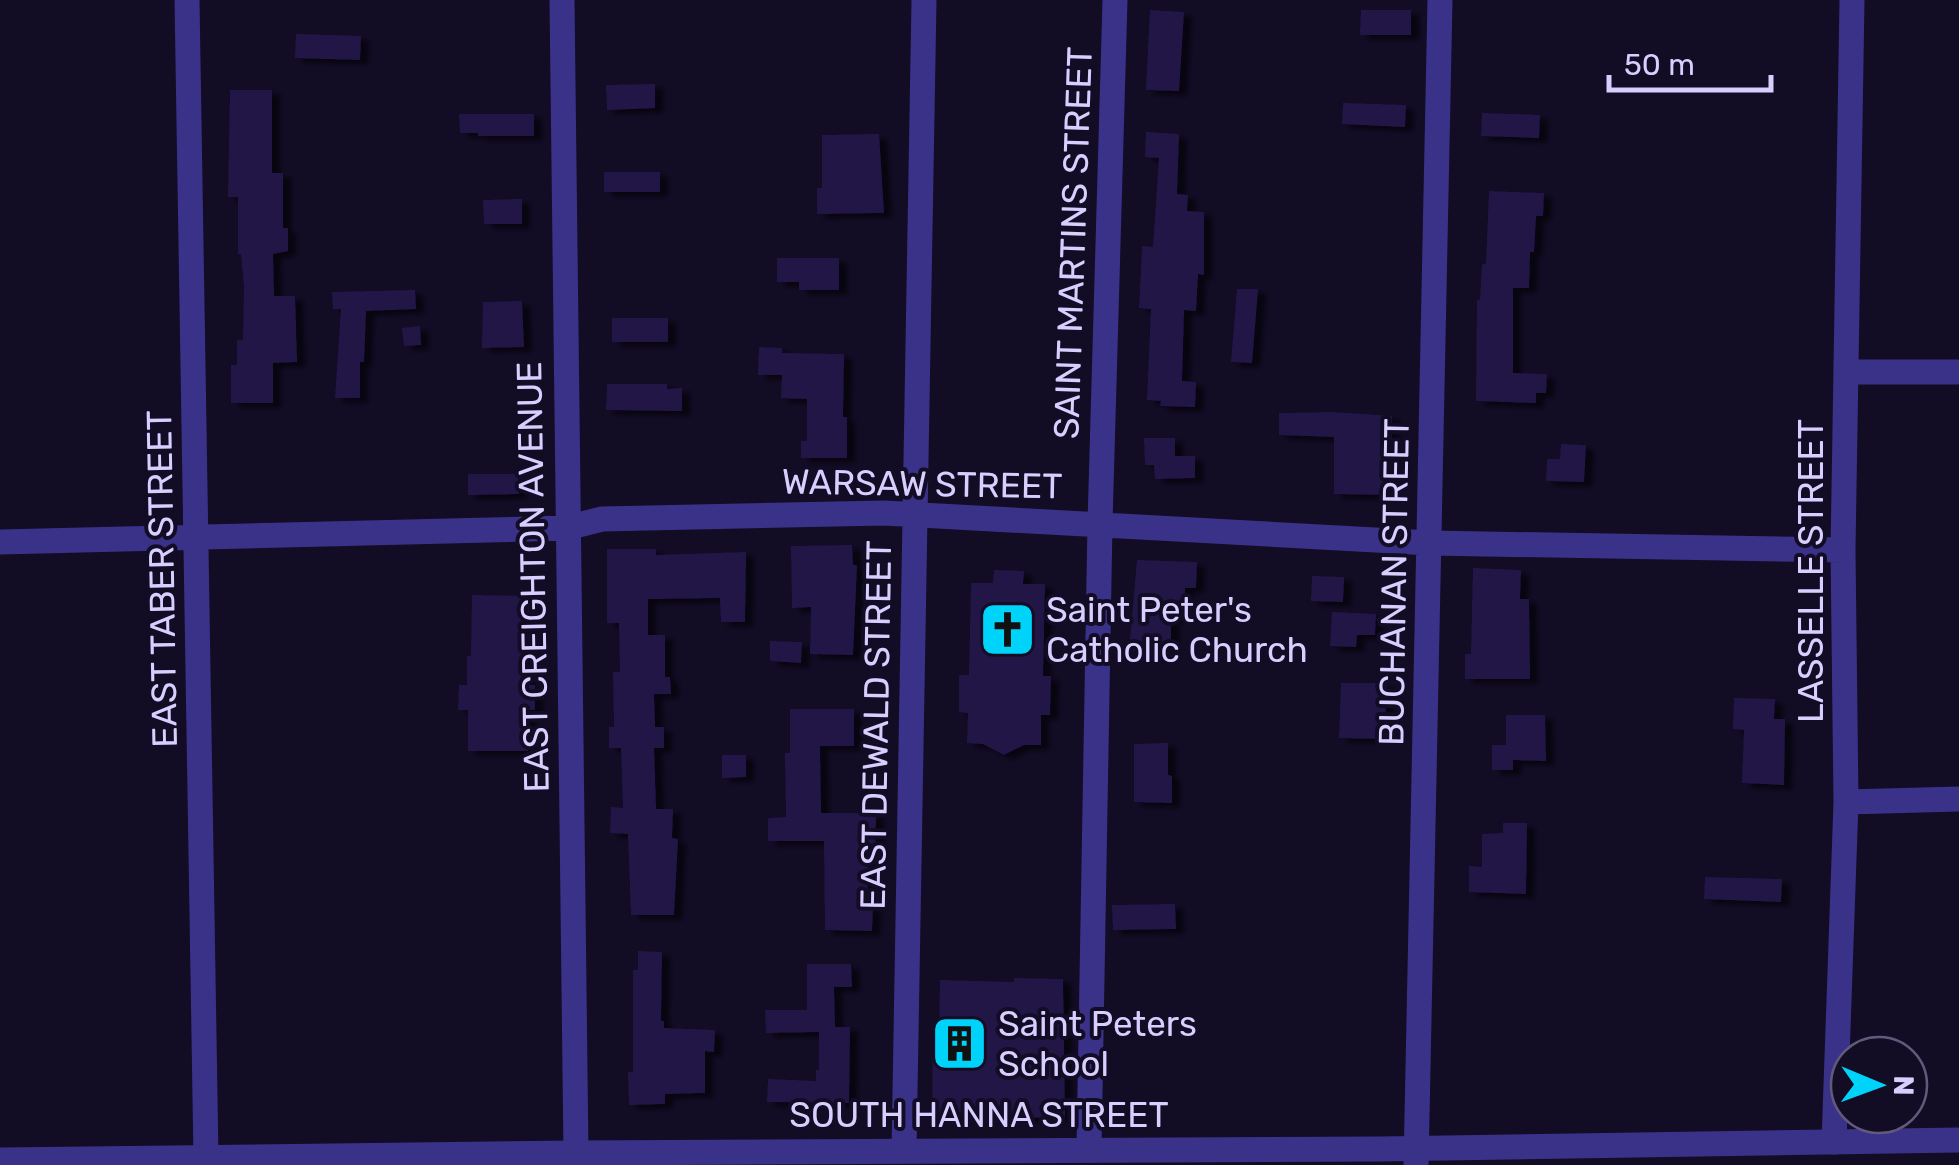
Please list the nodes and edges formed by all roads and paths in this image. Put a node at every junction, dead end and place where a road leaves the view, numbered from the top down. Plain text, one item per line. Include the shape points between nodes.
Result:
1 (187, 0) edge
2 (562, 0) edge
3 (924, 0) edge
4 (1115, 0) edge
5 (1440, 0) edge
6 (1852, 0) edge
7 (1848, 372) junction
8 (1959, 372) edge
9 (914, 514) junction
10 (1100, 523) junction
11 (566, 528) junction
12 (196, 540) junction
13 (0, 542) edge
14 (1430, 543) junction
15 (1843, 550) junction
16 (1959, 799) edge
17 (1846, 802) junction
18 (1959, 1140) edge
19 (1834, 1142) junction
20 (1089, 1149) junction
21 (904, 1150) junction
22 (576, 1153) junction
23 (1416, 1157) edge
24 (206, 1158) junction
25 (646, 1159) edge
26 (0, 1160) edge

1 - 12 street, EAST TABER STREET
2 - 11 street, EAST CREIGHTON AVENUE
3 - 9 street, EAST DEWALD STREET
4 - 10 street, SAINT MARTINS STREET
5 - 14 street, BUCHANAN STREET
6 - 7 street, LASSELLE STREET
7 - 8 street
7 - 15 street, LASSELLE STREET
9 - 10 street, WARSAW STREET
9 - 11 street, WARSAW STREET via 602,520
9 - 21 street, EAST DEWALD STREET
10 - 14 street, WARSAW STREET
10 - 20 street, SAINT MARTINS STREET
11 - 12 street, WARSAW STREET
11 - 22 street, EAST CREIGHTON AVENUE
12 - 13 street, WARSAW STREET
12 - 24 street, EAST TABER STREET
14 - 15 street, WARSAW STREET
14 - 23 street, BUCHANAN STREET
15 - 17 street, LASSELLE STREET
16 - 17 street
17 - 19 street, LASSELLE STREET
18 - 19 street, SOUTH HANNA STREET
19 - 23 street, SOUTH HANNA STREET
20 - 21 street, SOUTH HANNA STREET
20 - 23 street, SOUTH HANNA STREET
21 - 25 street, SOUTH HANNA STREET
22 - 24 street, SOUTH HANNA STREET
22 - 25 street, SOUTH HANNA STREET
24 - 26 street, SOUTH HANNA STREET

